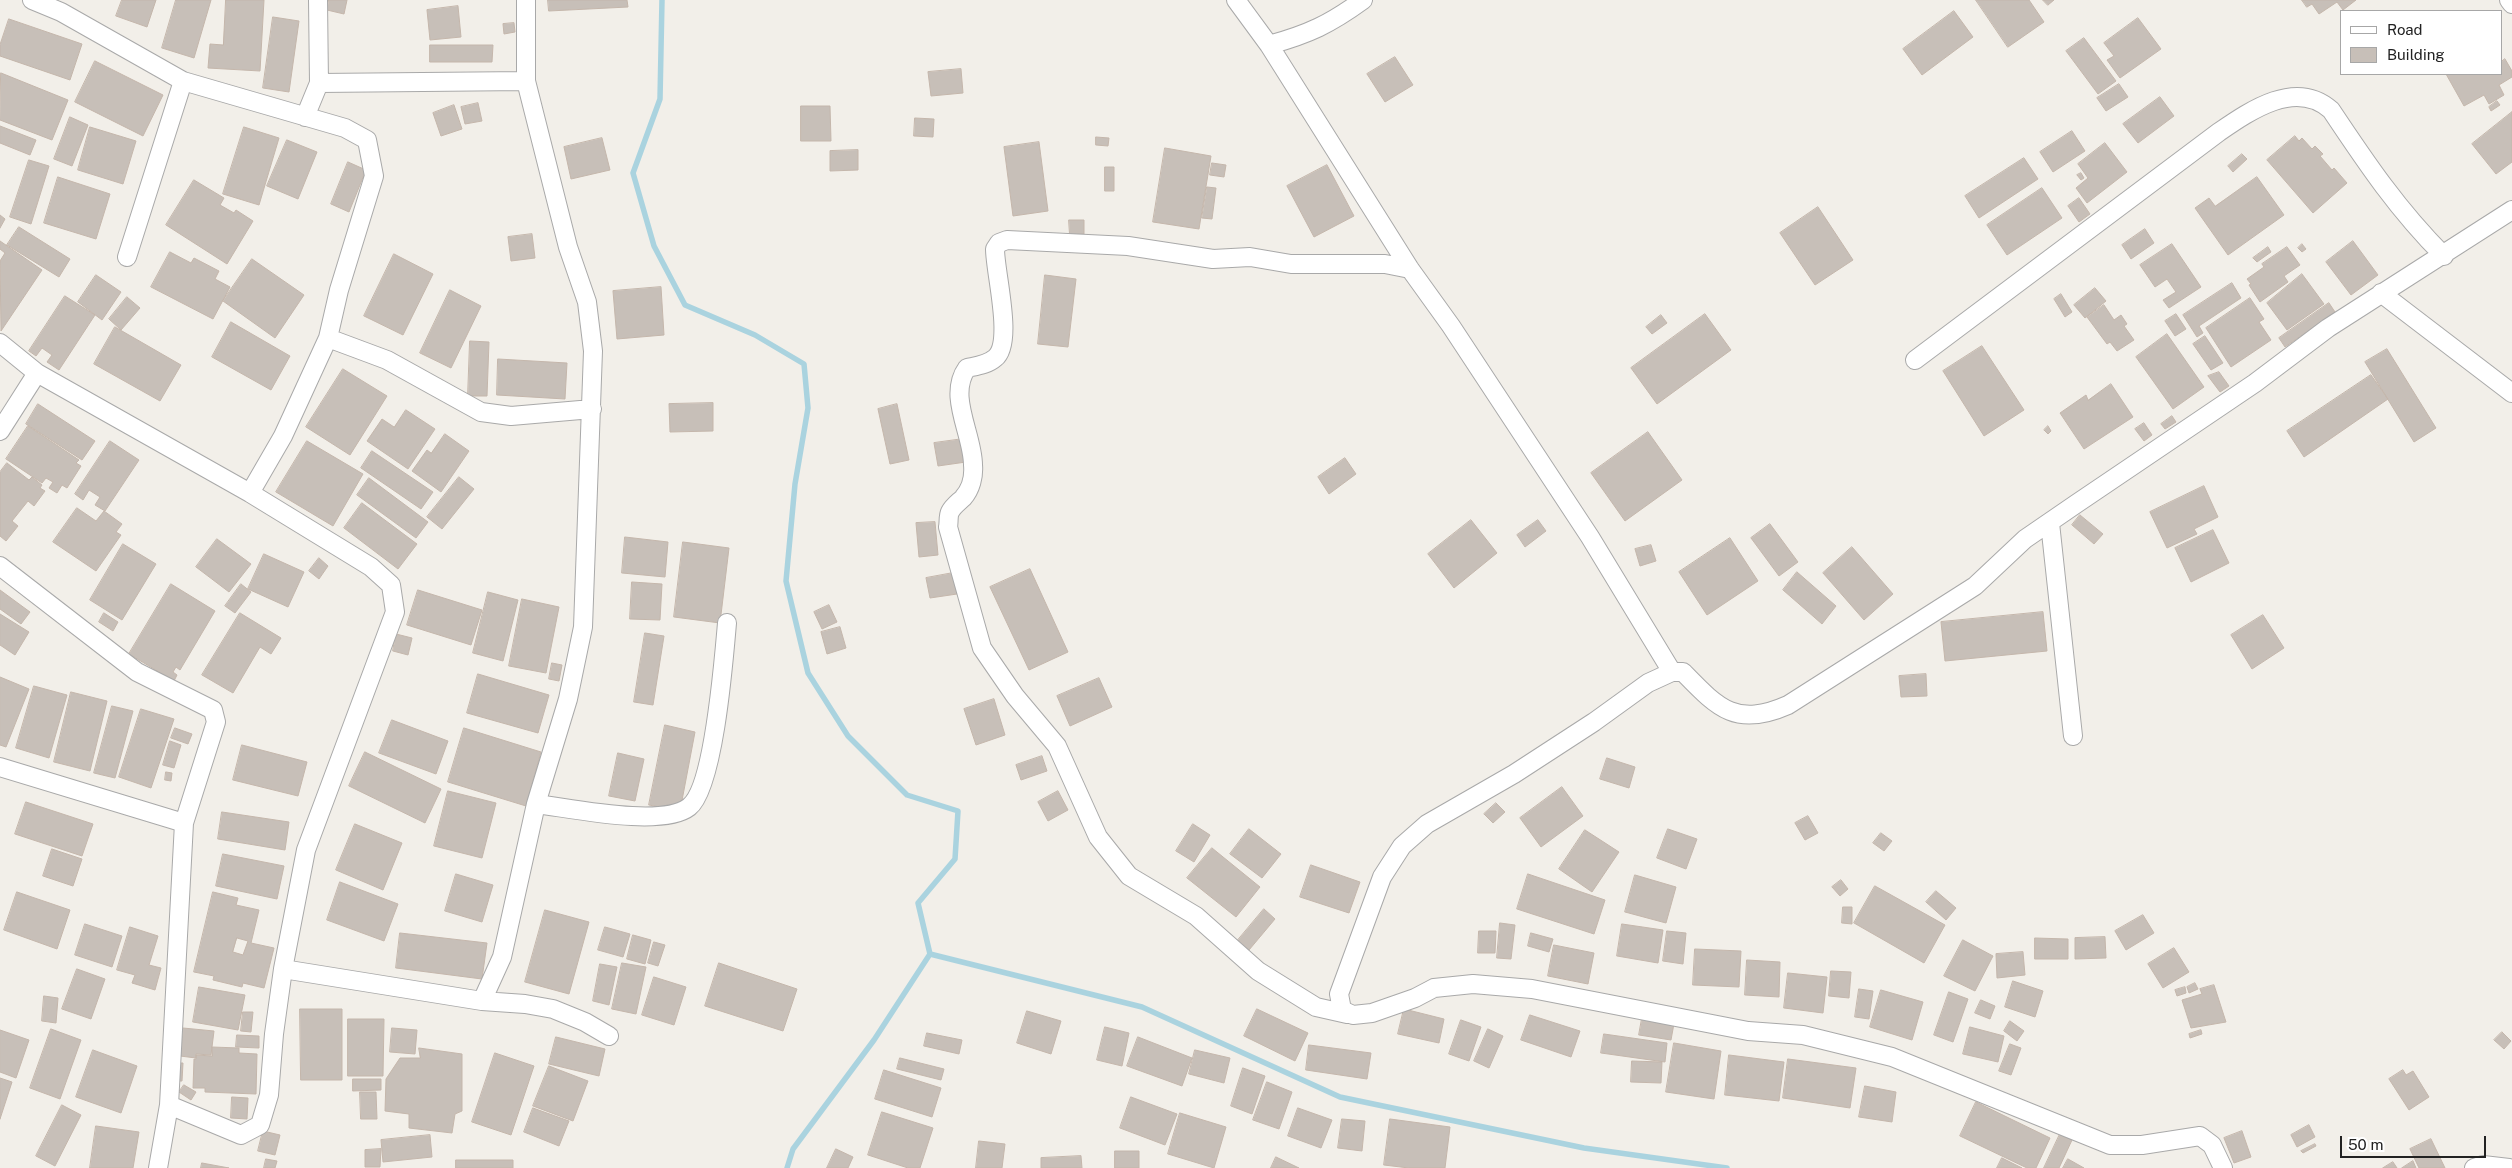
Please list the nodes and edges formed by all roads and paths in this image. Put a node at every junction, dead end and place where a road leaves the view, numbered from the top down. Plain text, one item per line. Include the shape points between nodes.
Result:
1 (32, 0) edge
2 (318, 0) edge
3 (526, 0) edge
4 (1236, 0) edge
5 (1363, 0) edge
6 (2509, 0) edge
7 (2512, 4) edge
8 (1270, 45) junction
9 (183, 81) junction
10 (526, 82) junction
11 (319, 83) junction
12 (305, 117) junction
13 (2512, 210) edge
14 (2444, 256) junction
15 (127, 257) dead end
16 (1410, 269) junction
17 (2381, 293) junction
18 (328, 338) junction
19 (0, 343) edge
20 (1915, 360) dead end
21 (37, 372) junction
22 (2512, 393) edge
23 (592, 409) junction
24 (0, 430) edge
25 (250, 493) junction
26 (2050, 523) junction
27 (0, 566) edge
28 (727, 623) dead end
29 (1672, 672) junction
30 (2073, 736) dead end
31 (0, 768) edge
32 (536, 804) junction
33 (184, 823) junction
34 (283, 969) junction
35 (482, 1001) junction
36 (1347, 1014) junction
37 (609, 1036) dead end
38 (169, 1105) junction
39 (158, 1168) edge
40 (2222, 1168) edge
41 (2474, 1168) edge
42 (2509, 1168) edge

1 - 9 street via 61,12
2 - 11 street
3 - 10 street
4 - 8 street
5 - 8 street via 1334,22
6 - 7 street
8 - 16 street
9 - 12 street
9 - 15 street
10 - 11 street
10 - 23 street via 568,246 587,302 593,351
11 - 12 street
12 - 18 street via 345,128 367,140 374,176 339,290
13 - 14 street
14 - 17 street
14 - 20 street via 2410,222 2331,110 2321,101 2295,96 2251,110 2219,132
16 - 29 street via 1590,537
16 - 36 street via 1385,264 1291,264 1250,257 1213,258 1128,246 1007,240 995,249 1004,343 996,358 967,368 961,376 958,391 974,466 971,486 950,512 948,527 982,648 1014,696 1057,746 1098,837 1129,876 1196,916 1258,971 1316,1007
17 - 22 street
17 - 26 street
18 - 23 street via 387,360 482,412 511,416
18 - 25 street via 283,436
19 - 21 street
21 - 24 street
21 - 25 street
23 - 32 street via 583,627 568,700
25 - 34 street via 371,567 391,585 395,612 306,850
26 - 29 street via 2026,539 1975,586 1772,712 1748,716 1734,713 1710,699 1683,672
26 - 30 street
27 - 33 street via 137,672 213,710 216,722
28 - 32 street via 715,729 700,790 690,807 667,815 626,816
29 - 36 street via 1648,683 1522,769 1427,824 1402,846 1382,877 1339,994 1342,1010
31 - 33 street
32 - 35 street via 502,957
33 - 38 street
34 - 35 street
34 - 38 street via 269,1095 260,1124 241,1134
35 - 37 street via 553,1009
36 - 40 street via 1372,1013 1434,988 1472,984 1532,990 1748,1031 1803,1034 1892,1057 2110,1145 2142,1145 2200,1136 2212,1145
38 - 39 street
41 - 42 street via 2483,1165

